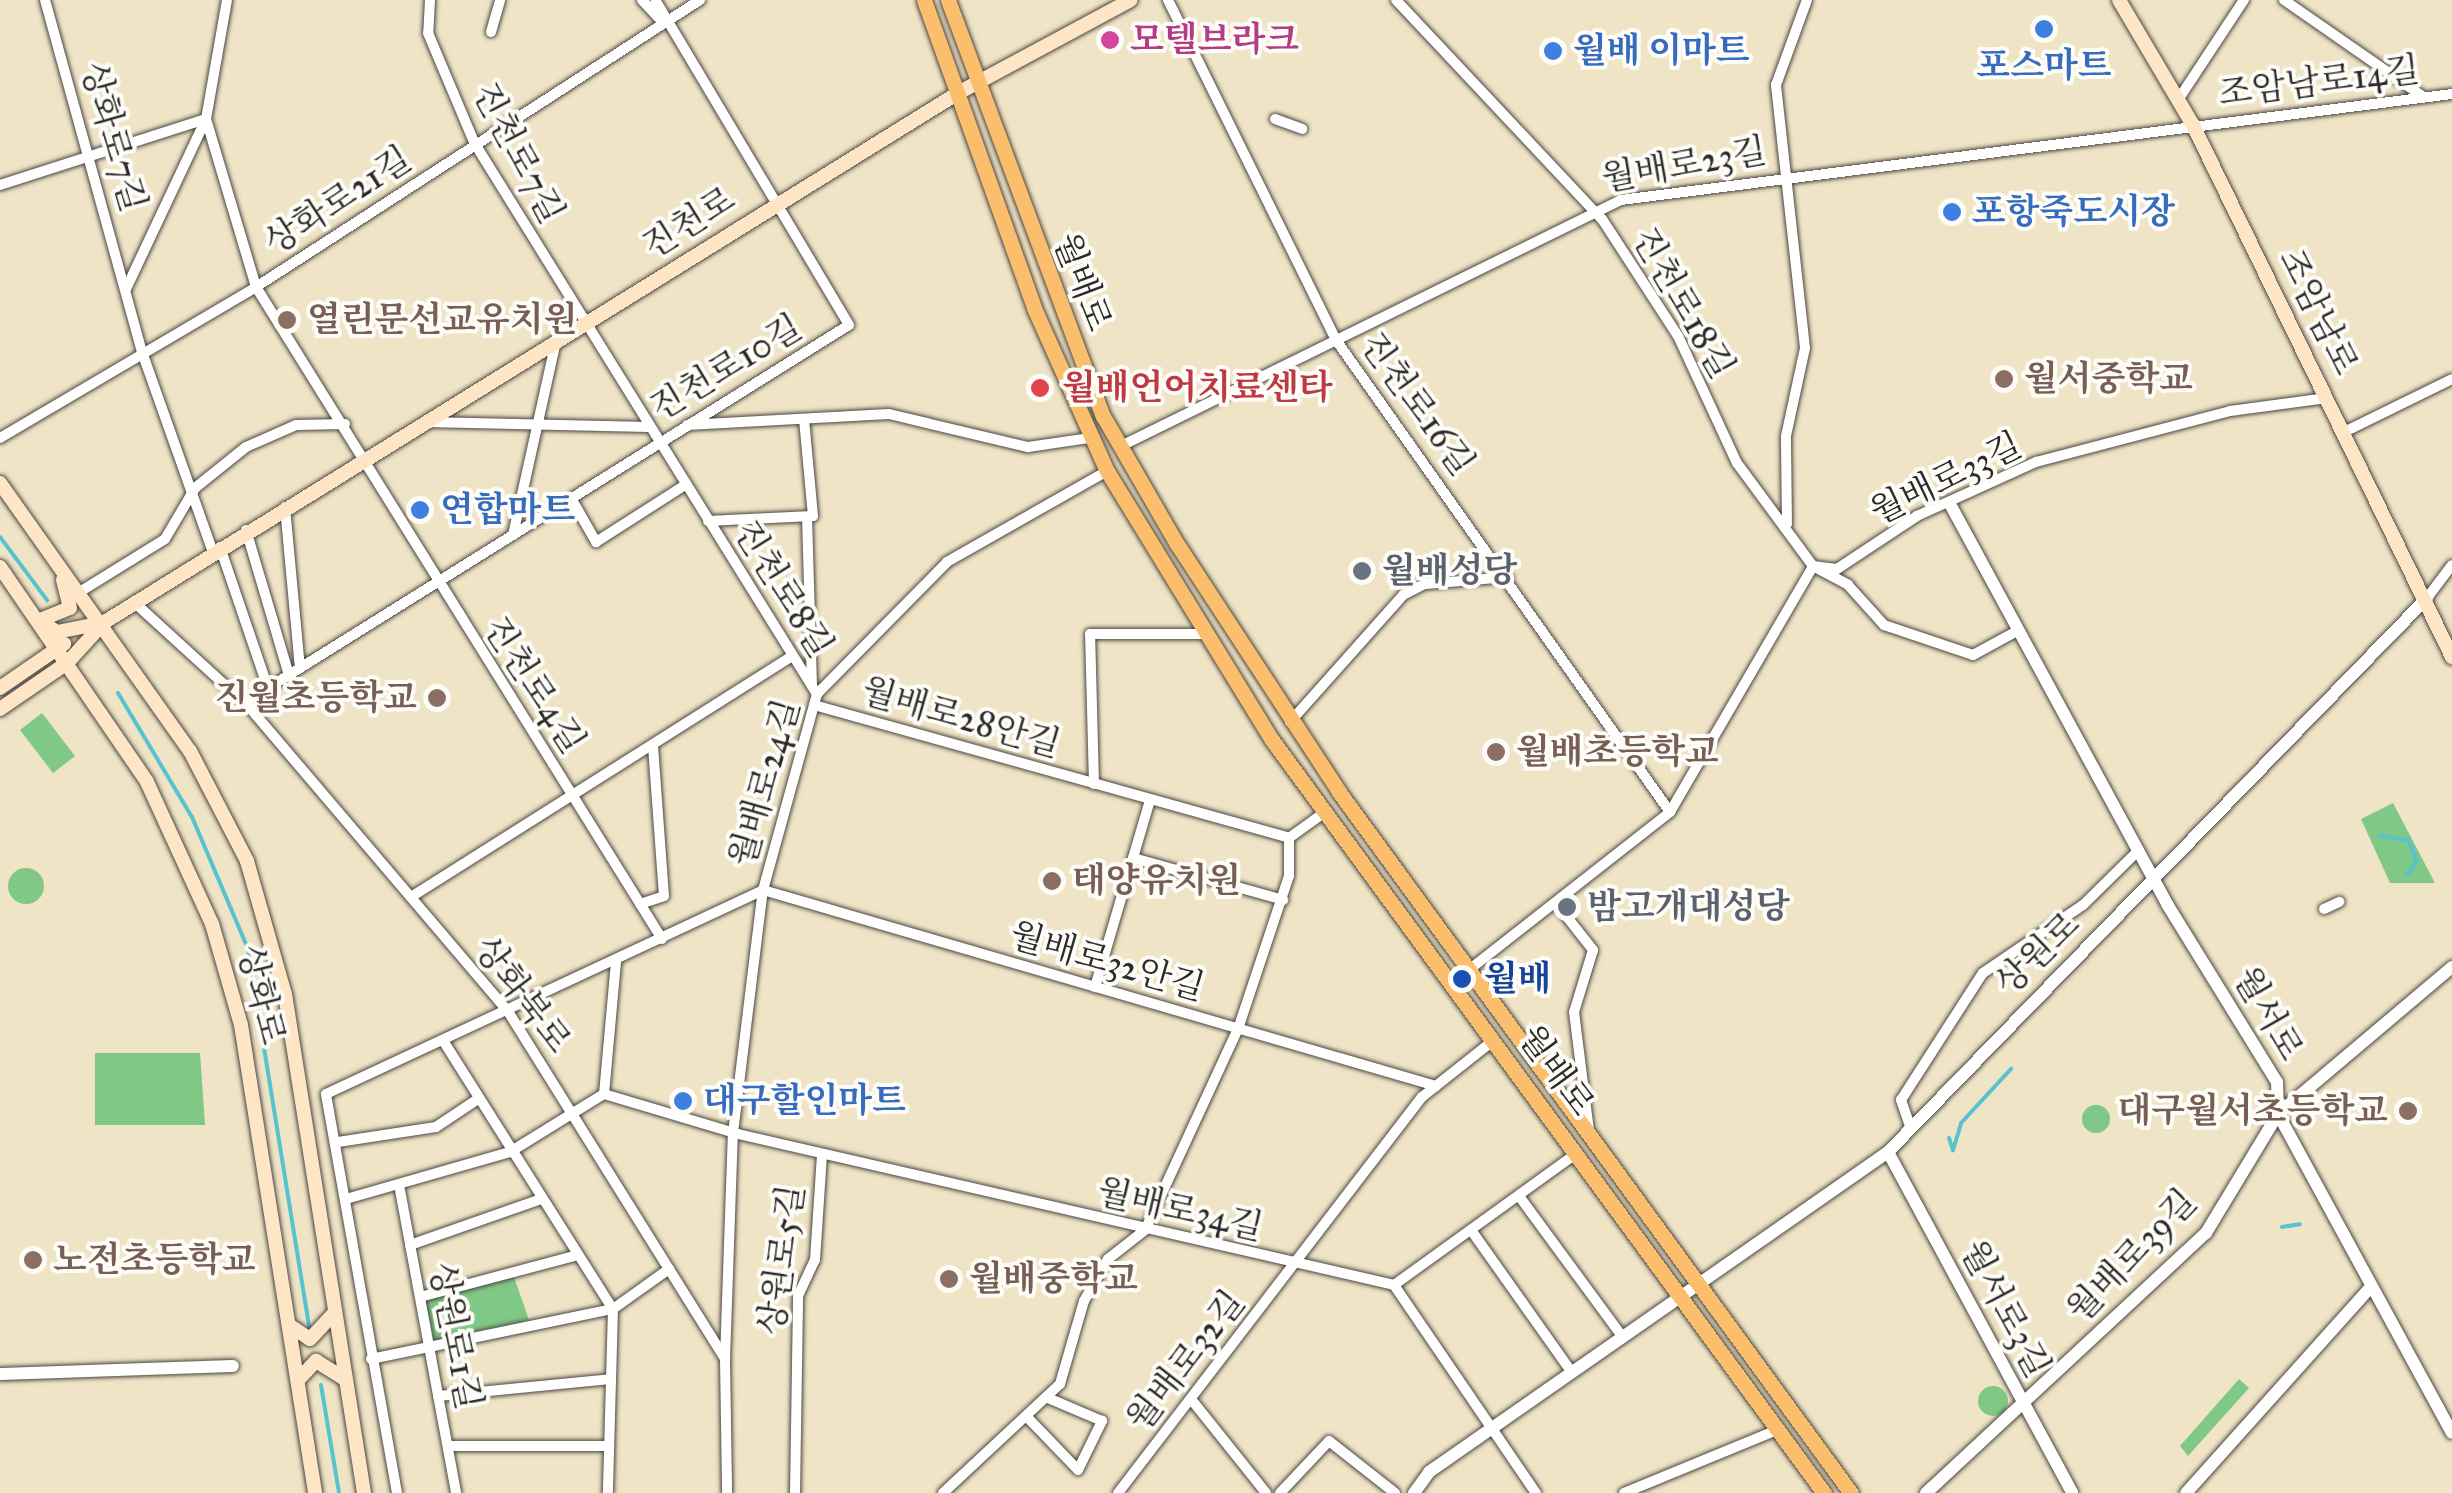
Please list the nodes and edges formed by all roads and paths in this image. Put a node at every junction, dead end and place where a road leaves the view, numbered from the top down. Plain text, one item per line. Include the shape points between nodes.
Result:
1 (45, 0) edge
2 (227, 0) edge
3 (430, 0) edge
4 (500, 0) edge
5 (642, 0) edge
6 (656, 0) edge
7 (700, 0) edge
8 (924, 0) edge
9 (948, 0) edge
10 (1130, 0) edge
11 (1168, 0) edge
12 (1396, 0) edge
13 (1807, 0) edge
14 (2119, 0) edge
15 (2244, 0) edge
16 (2284, 0) edge
17 (663, 22) junction
18 (490, 32) dead end
19 (977, 82) junction
20 (958, 93) junction
21 (2452, 93) edge
22 (2423, 96) junction
23 (2178, 100) junction
24 (206, 119) junction
25 (1274, 119) dead end
26 (2193, 126) junction
27 (1302, 129) dead end
28 (476, 144) junction
29 (90, 154) junction
30 (1781, 175) junction
31 (0, 186) edge
32 (775, 204) junction
33 (1590, 209) junction
34 (256, 288) junction
35 (126, 290) junction
36 (583, 324) junction
37 (1336, 340) junction
38 (556, 342) junction
39 (142, 352) junction
40 (2452, 379) edge
41 (2327, 398) junction
42 (804, 418) junction
43 (421, 422) junction
44 (538, 423) junction
45 (345, 424) junction
46 (686, 425) junction
47 (650, 427) junction
48 (2344, 432) junction
49 (0, 438) edge
50 (1090, 438) junction
51 (658, 442) junction
52 (1119, 448) junction
53 (364, 458) junction
54 (1106, 471) junction
55 (0, 483) edge
56 (685, 485) junction
57 (194, 488) junction
58 (571, 498) junction
59 (1950, 504) junction
60 (284, 507) junction
61 (810, 516) junction
62 (708, 522) junction
63 (1788, 525) junction
64 (246, 530) junction
65 (514, 534) junction
66 (216, 548) junction
67 (55, 562) junction
68 (1813, 566) junction
69 (2452, 566) edge
70 (0, 567) edge
71 (1508, 578) junction
72 (436, 584) junction
73 (78, 593) junction
74 (2427, 598) junction
75 (135, 602) junction
76 (39, 620) junction
77 (102, 624) junction
78 (2017, 631) junction
79 (81, 632) junction
80 (1209, 634) junction
81 (59, 647) junction
82 (792, 656) junction
83 (2452, 656) edge
84 (67, 663) junction
85 (295, 672) junction
86 (0, 688) edge
87 (268, 688) junction
88 (814, 695) junction
89 (244, 702) junction
90 (0, 709) edge
91 (1290, 722) junction
92 (654, 745) junction
93 (1094, 784) junction
94 (572, 797) junction
95 (1150, 800) junction
96 (1325, 812) junction
97 (1670, 812) junction
98 (1289, 838) junction
99 (2138, 851) junction
100 (1133, 858) junction
101 (2156, 884) junction
102 (763, 890) junction
103 (411, 897) junction
104 (1283, 900) junction
105 (2339, 902) dead end
106 (1556, 903) junction
107 (640, 904) junction
108 (2324, 909) dead end
109 (662, 939) junction
110 (616, 961) junction
111 (2452, 967) edge
112 (1470, 969) junction
113 (1095, 988) junction
114 (510, 1013) junction
115 (1238, 1030) junction
116 (1495, 1039) junction
117 (444, 1042) junction
118 (1436, 1086) junction
119 (604, 1094) junction
120 (478, 1099) junction
121 (569, 1109) junction
122 (2278, 1114) junction
123 (1910, 1126) junction
124 (733, 1133) junction
125 (1589, 1133) junction
126 (338, 1142) junction
127 (510, 1152) junction
128 (1888, 1152) junction
129 (1578, 1153) junction
130 (822, 1154) junction
131 (400, 1190) junction
132 (1520, 1196) junction
133 (346, 1199) junction
134 (541, 1199) junction
135 (1144, 1230) junction
136 (1471, 1230) junction
137 (410, 1245) junction
138 (578, 1255) junction
139 (1294, 1266) junction
140 (669, 1268) junction
141 (1698, 1282) junction
142 (1394, 1285) junction
143 (2369, 1289) junction
144 (1680, 1294) junction
145 (420, 1298) junction
146 (612, 1309) junction
147 (334, 1313) junction
148 (289, 1324) junction
149 (1621, 1335) junction
150 (429, 1347) junction
151 (725, 1359) junction
152 (371, 1360) junction
153 (234, 1366) dead end
154 (1571, 1370) junction
155 (0, 1374) edge
156 (610, 1378) junction
157 (346, 1380) junction
158 (298, 1382) junction
159 (438, 1396) junction
160 (1048, 1398) junction
161 (1191, 1399) junction
162 (2023, 1405) junction
163 (1028, 1418) junction
164 (1490, 1428) junction
165 (1778, 1429) junction
166 (2452, 1433) edge
167 (448, 1446) junction
168 (608, 1446) junction
169 (315, 1493) edge
170 (364, 1493) edge
171 (397, 1493) edge
172 (456, 1493) edge
173 (608, 1493) edge
174 (726, 1493) edge
175 (795, 1493) edge
176 (943, 1493) edge
177 (1118, 1493) edge
178 (1266, 1493) edge
179 (1280, 1493) edge
180 (1395, 1493) edge
181 (1414, 1493) edge
182 (1536, 1493) edge
183 (1624, 1493) edge
184 (1824, 1493) edge
185 (1851, 1493) edge
186 (1926, 1493) edge
187 (2072, 1493) edge
188 (2186, 1493) edge

1 - 29 street, 상화로7길
2 - 24 street
3 - 28 street, 진천로7길 via 428,33
4 - 18 street, 진천로7길
5 - 17 street
6 - 17 street
7 - 17 street, 상화로21길
8 - 20 main road, 월배로
9 - 19 main road, 월배로
10 - 19 main road, 진천로
11 - 37 street, 진천로16길
12 - 33 street, 진천로18길
13 - 30 street via 1776,85
14 - 23 main road, 조암남로
15 - 23 street
16 - 22 street
17 - 28 street, 상화로21길
17 - 32 street
19 - 20 main road, 진천로
19 - 52 main road, 월배로
20 - 32 main road, 진천로
20 - 50 main road, 월배로
21 - 22 street, 조암남로14길
22 - 26 street, 조암남로14길
23 - 26 main road, 조암남로
24 - 29 street
24 - 34 street, 진천로4길
24 - 35 street, 상화로7길
25 - 27 street
26 - 30 street, 월배로23길
26 - 41 main road, 조암남로
28 - 34 street, 상화로21길
28 - 36 street, 진천로7길
29 - 31 street
29 - 35 street, 상화로7길
30 - 33 street, 월배로23길
30 - 63 street via 1805,348 1786,436
32 - 36 main road, 진천로
32 - 46 street, 진천로10길 via 849,325
33 - 37 street, 월배로23길
33 - 63 street, 진천로18길 via 1678,336 1737,463
34 - 39 street, 상화로21길
34 - 45 street, 진천로4길
35 - 39 street, 상화로7길
36 - 38 main road, 진천로
36 - 47 street, 진천로8길
37 - 52 street, 월배로23길
37 - 71 street, 진천로16길
38 - 43 main road, 진천로
38 - 44 street
39 - 49 street, 상화로21길
39 - 57 street, 상화로7길
40 - 48 street
41 - 48 main road, 조암남로
41 - 59 street, 월배로33길 via 2230,412 2036,462
42 - 46 street
42 - 50 street via 889,414 1028,447
42 - 61 street
43 - 44 street
43 - 53 main road, 진천로
44 - 47 street
44 - 65 street
45 - 53 street, 진천로4길
45 - 57 street via 296,425 246,447
46 - 51 street, 진천로10길
47 - 51 street, 진천로8길
48 - 74 main road, 조암남로
50 - 54 main road, 월배로
51 - 56 street, 진천로8길
51 - 58 street, 진천로10길
52 - 91 main road, 월배로
53 - 60 main road, 진천로
53 - 72 street, 진천로4길
54 - 80 main road, 월배로
54 - 88 street, 월배로24길 via 947,562
55 - 67 main road, 상화로
56 - 58 street via 596,542
56 - 62 street, 진천로8길
57 - 66 street, 상화로7길
57 - 73 street via 166,539
58 - 65 street, 진천로10길
59 - 68 street, 월배로33길 via 1837,569
59 - 78 street, 월서로
60 - 64 main road, 진천로
60 - 85 street
61 - 62 street, 진천로8길
61 - 88 street, 진천로8길
62 - 82 street, 진천로8길
63 - 68 street, 진천로18길
64 - 66 main road, 진천로
64 - 85 street
65 - 72 street, 진천로10길
66 - 75 main road, 진천로
66 - 87 street
67 - 73 main road, 상화로
67 - 76 main road via 70,608
68 - 78 street via 1848,585 1884,626 1973,655
68 - 97 street
69 - 74 street, 상원로
70 - 76 main road, 상화로
71 - 91 street via 1425,584 1403,595
71 - 97 street, 진천로16길
72 - 85 street, 진천로10길
72 - 94 street, 진천로4길
73 - 77 main road, 상화로
74 - 83 main road, 조암남로
74 - 101 street, 상원로
75 - 77 main road, 진천로
75 - 89 street, 상화북로
76 - 79 main road
76 - 81 main road, 상화로
77 - 79 main road
77 - 84 main road
77 - 147 main road, 상화로 via 190,751 247,861 275,943
78 - 99 street, 월서로
79 - 81 main road
80 - 93 street, 월배로28안길 via 1090,634
80 - 96 main road, 월배로
81 - 84 main road, 상화로
81 - 86 main road
82 - 88 street, 진천로8길
82 - 92 street
84 - 90 main road
84 - 148 main road, 상화로 via 186,850 212,924 240,1025
85 - 87 street, 진천로10길
87 - 89 street, 진천로10길
88 - 93 street, 월배로28안길
88 - 102 street, 월배로24길
89 - 103 street, 상화북로
91 - 112 main road, 월배로
92 - 94 street
92 - 107 street via 664,896
93 - 95 street, 월배로28안길
94 - 103 street
94 - 107 street, 진천로4길
95 - 98 street, 월배로28안길
95 - 100 street
96 - 98 street
96 - 116 main road, 월배로
97 - 106 street
98 - 104 street
99 - 101 street, 월서로
99 - 123 street via 2082,905 1983,973 1902,1100
100 - 104 street
100 - 113 street
101 - 122 street, 월서로 via 2277,1082
101 - 123 street, 상원로
102 - 109 street
102 - 113 street, 월배로32안길
102 - 124 street, 월배로24길
103 - 114 street, 상화북로
104 - 115 street
105 - 108 street
106 - 112 street
106 - 125 street via 1593,950 1574,1012
107 - 109 street, 진천로4길
109 - 110 street
110 - 114 street
110 - 119 street
111 - 122 street, 월배로39길
112 - 125 main road, 월배로
113 - 115 street, 월배로32안길
114 - 117 street
114 - 121 street, 상화북로
115 - 118 street, 월배로32안길
115 - 135 street
116 - 118 street, 월배로32길
116 - 129 main road, 월배로
117 - 120 street
117 - 126 street via 326,1094
118 - 139 street, 월배로32길
119 - 121 street
119 - 124 street
120 - 126 street via 436,1127
120 - 127 street
121 - 127 street
121 - 140 street, 상화북로
122 - 143 street, 월서로
122 - 162 street, 월배로39길 via 2206,1233
123 - 128 street, 상원로
124 - 130 street, 월배로34길
124 - 151 street, 월배로24길
125 - 141 main road, 월배로
126 - 133 street
127 - 131 street
127 - 134 street
128 - 141 street, 상원로
128 - 162 street, 월서로3길
129 - 132 street
129 - 144 main road, 월배로
130 - 135 street, 월배로34길
130 - 175 street, 상원로5길 via 815,1260 798,1296
131 - 133 street
131 - 137 street, 상원로1길
132 - 136 street
132 - 149 street
133 - 152 street
134 - 137 street
134 - 138 street
135 - 139 street, 월배로34길
135 - 160 street via 1108,1259
136 - 142 street
136 - 154 street
137 - 145 street, 상원로1길
138 - 145 street
138 - 146 street
139 - 142 street, 월배로34길
139 - 161 street, 월배로32길
140 - 146 street
140 - 151 street, 상화북로
141 - 144 street, 상원로
141 - 185 main road, 월배로
142 - 164 street
143 - 166 street, 월서로
143 - 188 street
144 - 149 street, 상원로
144 - 165 main road, 월배로
145 - 150 street, 상원로1길
146 - 150 street
146 - 156 street
147 - 148 main road via 310,1339
147 - 157 main road, 상화로
148 - 158 main road, 상화로
149 - 154 street, 상원로
150 - 152 street
150 - 159 street, 상원로1길
151 - 174 street
152 - 171 street
153 - 155 street
154 - 164 street, 상원로
156 - 159 street
156 - 168 street
157 - 158 main road via 316,1360
157 - 170 main road, 상화로
158 - 169 main road, 상화로
159 - 167 street, 상원로1길
160 - 163 street
160 - 163 street via 1102,1421 1078,1470
161 - 177 street, 월배로32길
161 - 178 street
162 - 186 street, 월배로39길
162 - 187 street, 월서로3길
163 - 176 street
164 - 181 street, 상원로
164 - 182 street
165 - 183 street
165 - 184 main road, 월배로
167 - 168 street
167 - 172 street, 상원로1길
168 - 173 street
179 - 180 street via 1330,1441

